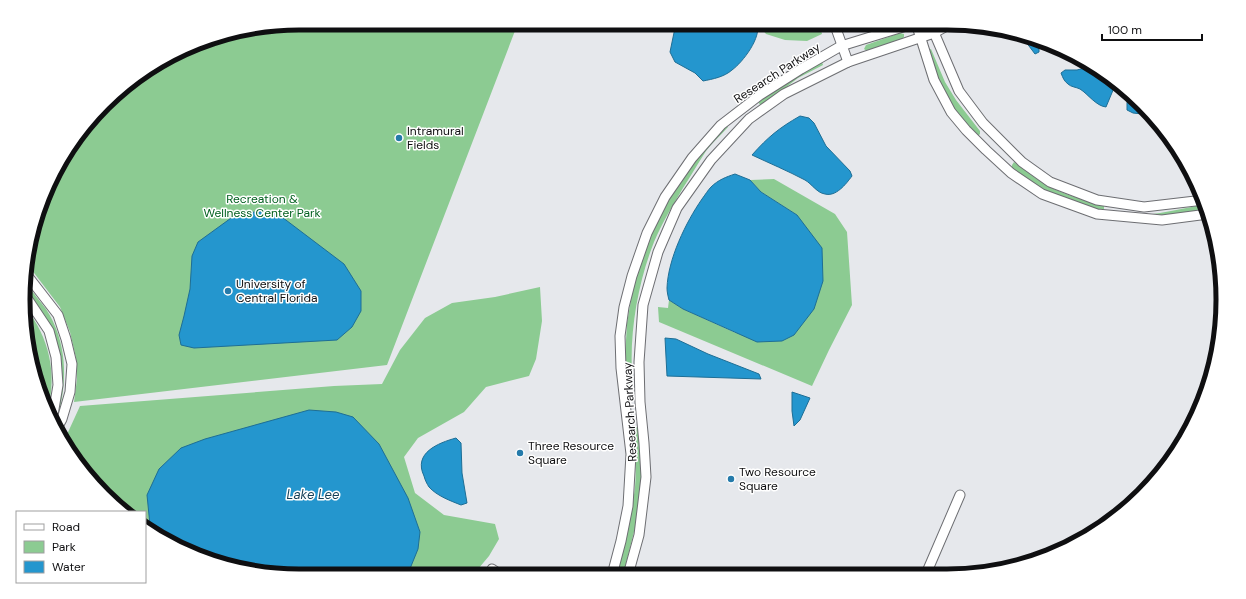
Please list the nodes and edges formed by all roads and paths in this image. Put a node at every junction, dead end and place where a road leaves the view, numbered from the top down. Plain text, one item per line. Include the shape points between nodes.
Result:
1 (836, 30) edge
2 (893, 30) edge
3 (919, 30) edge
4 (933, 30) edge
5 (940, 30) edge
6 (934, 33) junction
7 (922, 38) junction
8 (841, 46) junction
9 (848, 62) junction
10 (1197, 201) edge
11 (1124, 204) junction
12 (1203, 215) edge
13 (1123, 217) junction
14 (31, 279) edge
15 (30, 303) edge
16 (54, 410) edge
17 (60, 423) edge
18 (960, 495) dead end
19 (614, 569) edge
20 (630, 569) edge
21 (928, 569) edge

1 - 8 street
2 - 8 street, Research Parkway
3 - 7 street
4 - 6 street
5 - 6 street, Research Parkway
6 - 7 street, Research Parkway
6 - 11 street via 959,91 983,124 1022,162 1050,182 1097,200
7 - 9 street, Research Parkway
7 - 13 street via 934,80 952,112 966,130 1012,173 1042,194 1097,214
8 - 9 street
8 - 19 street, Research Parkway via 760,95 722,125 692,158 670,190 647,234 632,276 620,336 631,454 628,506
9 - 20 street, Research Parkway via 784,94 749,119 711,160 677,208 658,252 644,305 639,362 646,477 639,535
10 - 11 street via 1144,207
11 - 13 street
12 - 13 street via 1162,220
14 - 17 street via 58,315 72,364 70,392
15 - 16 street via 49,331 56,357 58,386
18 - 21 street

